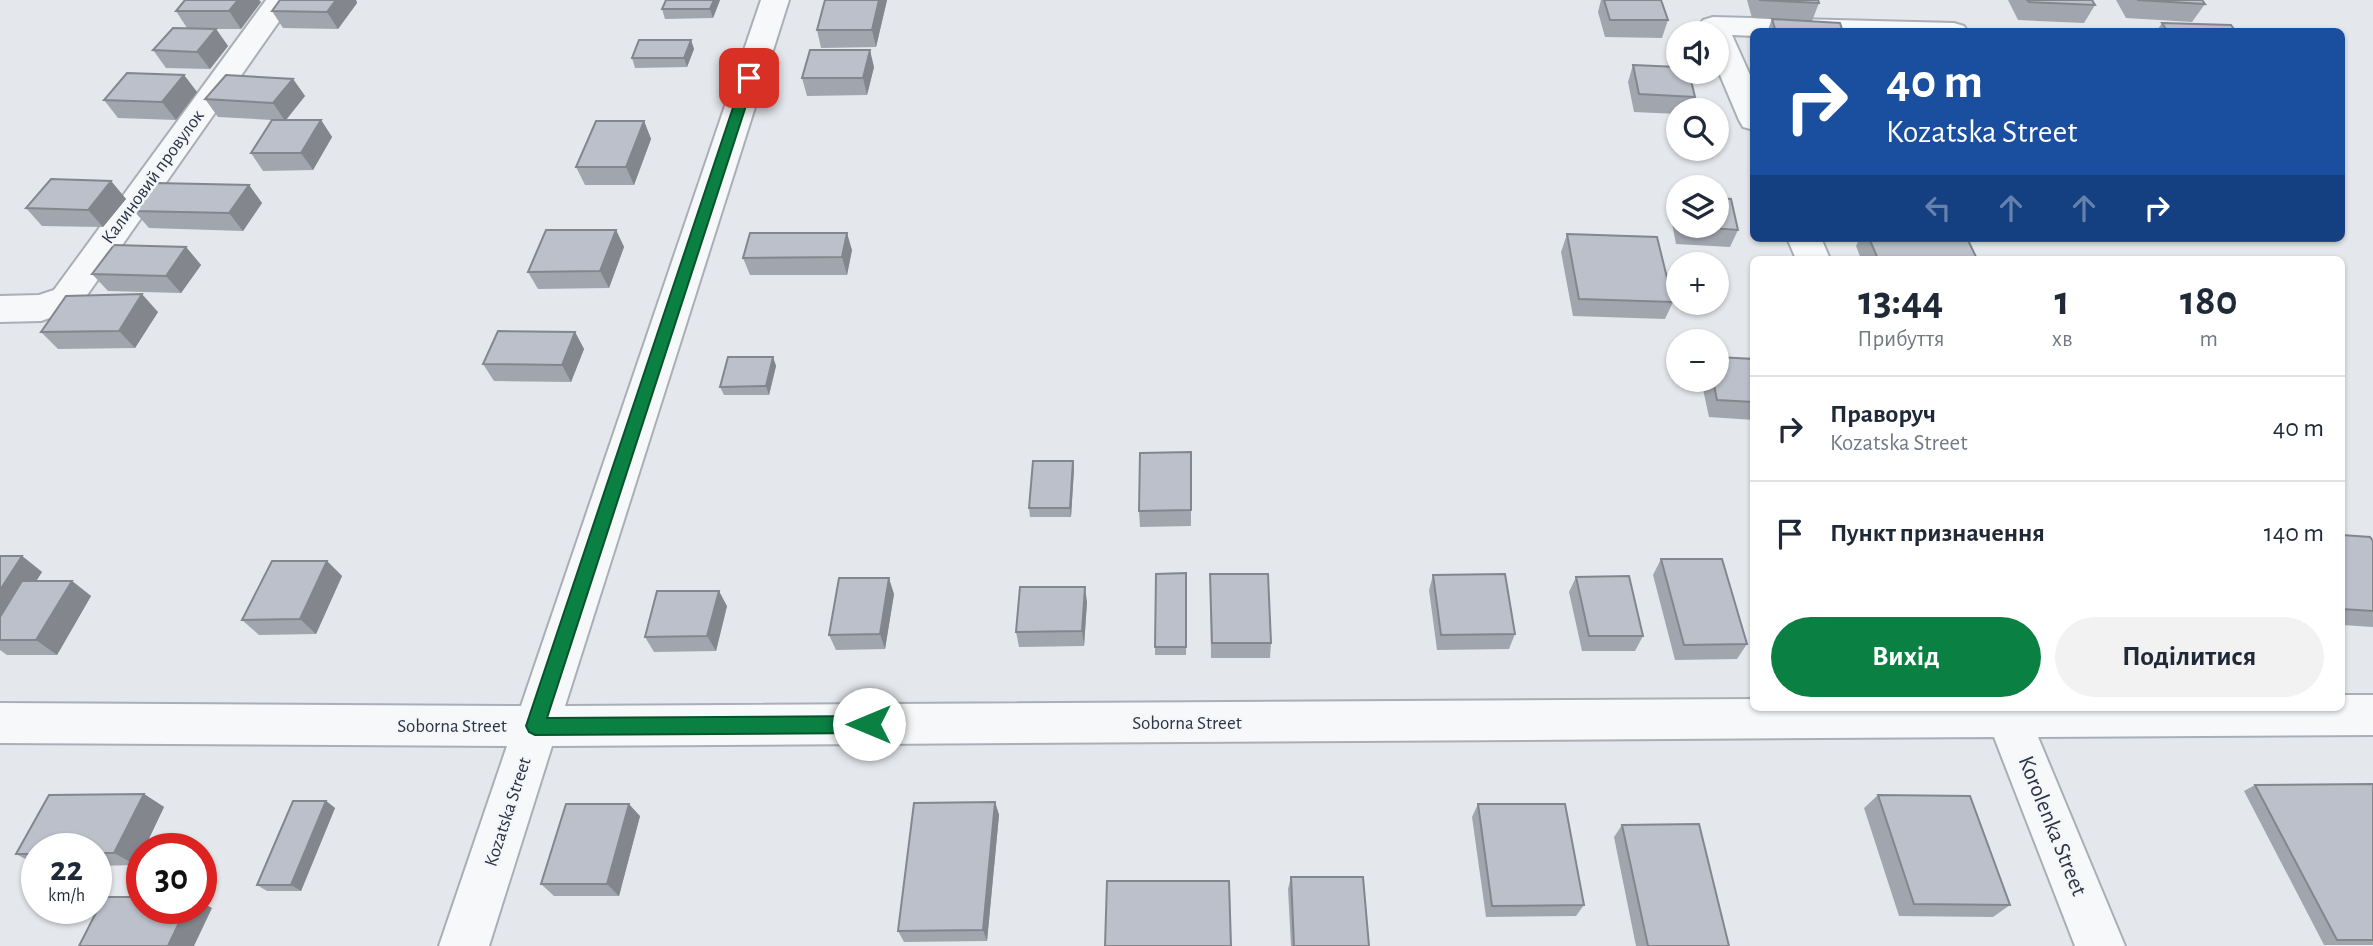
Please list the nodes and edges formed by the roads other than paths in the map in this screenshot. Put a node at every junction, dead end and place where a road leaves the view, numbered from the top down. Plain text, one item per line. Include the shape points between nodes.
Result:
1 (280, 0) edge
2 (775, 0) edge
3 (1729, 24) edge
4 (1846, 28) edge
5 (1729, 62) edge
6 (1750, 111) edge
7 (0, 309) edge
8 (2006, 712) edge
9 (2373, 715) edge
10 (0, 723) edge
11 (535, 726) junction
12 (464, 946) edge
13 (2099, 946) edge

1 - 7 street, Калиновий провулок via 66,299 41,308
2 - 11 street, Kozatska Street
3 - 4 street
5 - 6 street
8 - 9 street, Soborna Street
8 - 11 street, Soborna Street
8 - 13 street, Korolenka Street
10 - 11 street, Soborna Street
11 - 12 street, Kozatska Street

